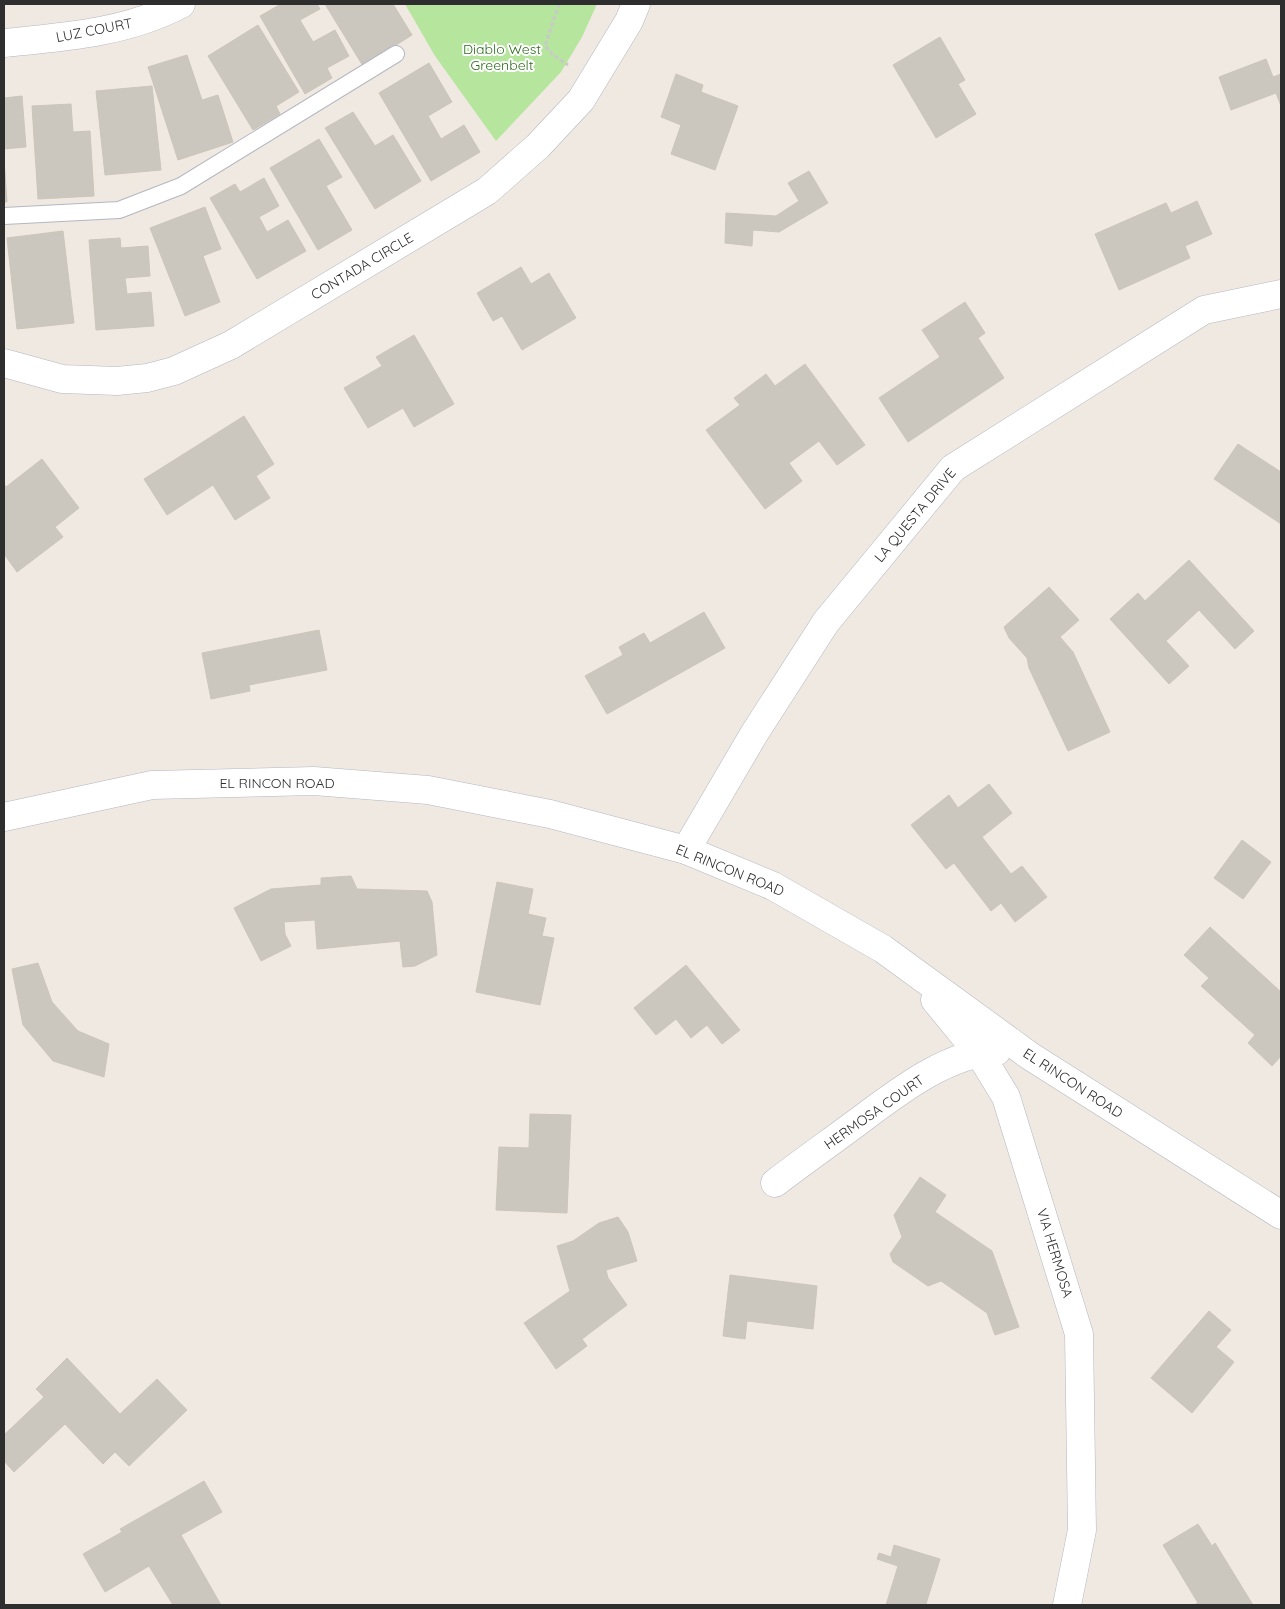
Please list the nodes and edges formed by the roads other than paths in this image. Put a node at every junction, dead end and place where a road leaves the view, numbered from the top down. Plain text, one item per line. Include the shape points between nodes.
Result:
1 (181, 4) edge
2 (636, 4) edge
3 (4, 43) edge
4 (396, 54) dead end
5 (4, 216) edge
6 (1281, 294) edge
7 (4, 363) edge
8 (4, 817) edge
9 (686, 850) junction
10 (883, 950) junction
11 (979, 1053) junction
12 (1030, 1056) junction
13 (775, 1183) dead end
14 (1281, 1216) edge
15 (1067, 1605) edge

1 - 3 street, LUZ COURT via 160,15 112,29
2 - 7 street, CONTADA CIRCLE via 581,100 538,146 487,192 231,345 174,371 117,381 62,379
4 - 5 lane via 181,186 119,210
6 - 9 street, LA QUESTA DRIVE via 1204,310 953,468 826,622 754,734
8 - 9 street, EL RINCON ROAD via 152,785 314,780 428,790 550,814
9 - 10 street, EL RINCON ROAD via 773,886
10 - 11 street, VIA HERMOSA via 951,1017
10 - 12 street, EL RINCON ROAD
11 - 12 street, HERMOSA COURT via 1002,1050
11 - 13 street, HERMOSA COURT via 930,1073 897,1092
11 - 15 street, VIA HERMOSA via 1006,1097 1079,1334 1082,1530
12 - 14 street, EL RINCON ROAD

